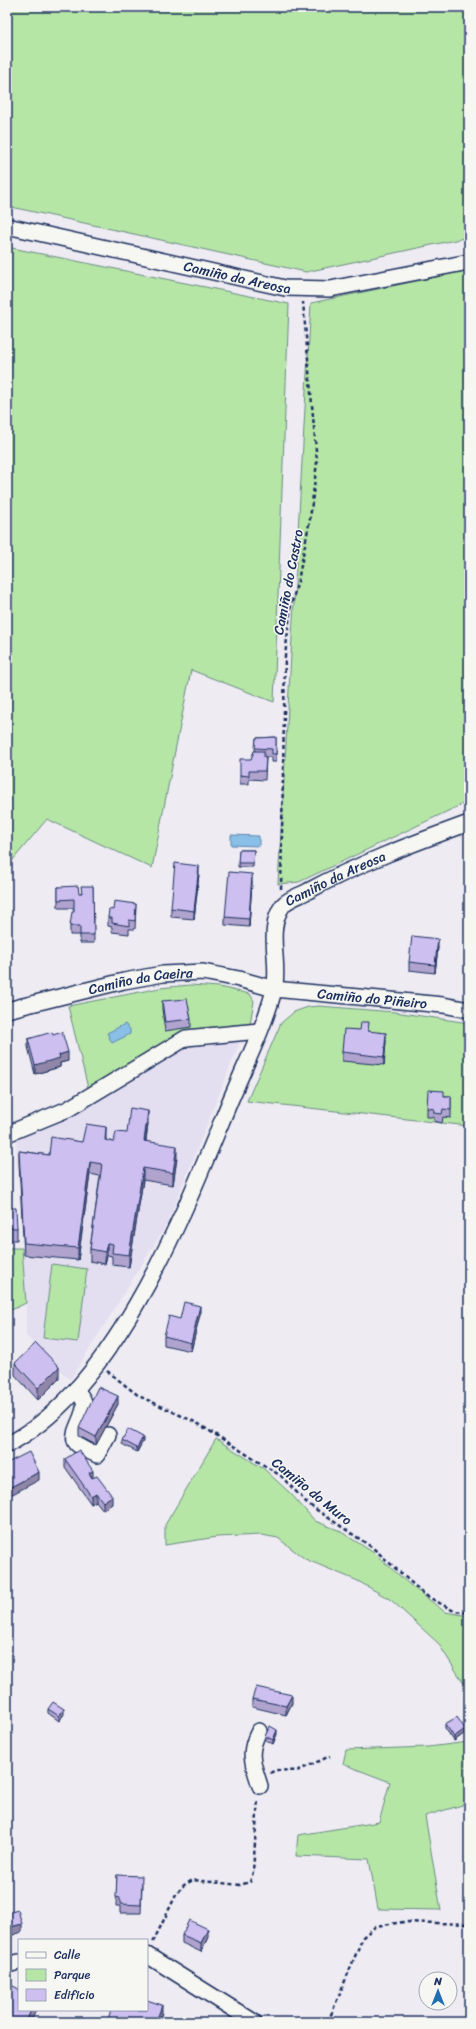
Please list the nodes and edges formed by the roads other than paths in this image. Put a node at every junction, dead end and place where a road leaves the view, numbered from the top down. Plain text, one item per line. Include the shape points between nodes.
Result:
1 (7, 226) edge
2 (469, 262) edge
3 (469, 823) edge
4 (274, 989) junction
5 (7, 1010) edge
6 (469, 1010) edge
7 (259, 1030) junction
8 (7, 1134) edge
9 (76, 1389) junction
10 (108, 1435) dead end
11 (7, 1445) edge
12 (259, 1731) dead end
13 (260, 1786) road end
14 (149, 1951) edge
15 (18, 1962) edge
16 (7, 1965) edge
17 (254, 2022) edge

1 - 2 street, Camiño da Areosa via 302,290 330,289
3 - 4 street, Camiño da Areosa via 391,851 284,904 274,923
4 - 5 street, Camiño da Caeira via 239,978 203,972 163,974
4 - 6 street, Camiño do Piñeiro via 443,1005
4 - 7 street
7 - 8 street via 186,1038 68,1109
7 - 9 street via 197,1182 146,1288 97,1364
9 - 10 street via 84,1402 84,1414 74,1434 74,1440 96,1455
9 - 11 street via 58,1410 27,1434
12 - 13 street via 252,1745 252,1757
14 - 17 street
15 - 16 street

